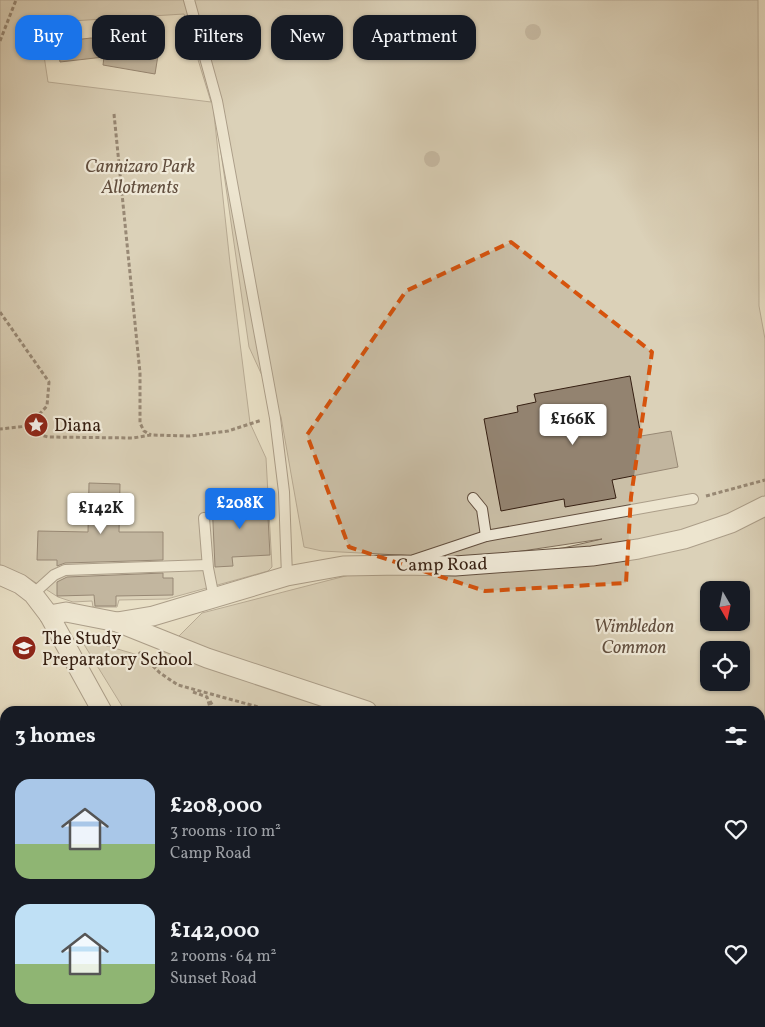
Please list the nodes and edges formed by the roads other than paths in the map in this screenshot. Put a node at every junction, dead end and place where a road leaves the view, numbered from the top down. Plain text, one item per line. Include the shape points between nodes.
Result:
1 (189, 0) edge
2 (473, 498) dead end
3 (694, 499) road end
4 (765, 506) edge
5 (204, 518) dead end
6 (486, 536) junction
7 (401, 564) junction
8 (208, 565) junction
9 (0, 575) edge
10 (287, 576) junction
11 (33, 594) junction
12 (214, 598) junction
13 (49, 615) junction
14 (121, 624) junction
15 (99, 706) edge
16 (352, 706) edge

1 - 10 lane via 218,101 275,418 284,492
2 - 6 lane via 482,509
3 - 6 lane
4 - 7 street, Camp Road via 684,539 638,549 592,556 465,565
5 - 8 lane
6 - 7 lane
7 - 10 street, Camp Road via 343,566
8 - 11 lane via 65,570 54,575
8 - 12 lane
9 - 11 street
10 - 12 street, Camp Road
11 - 13 street
12 - 14 street, Camp Road
13 - 14 street via 66,612
13 - 15 street
14 - 16 street via 207,658

